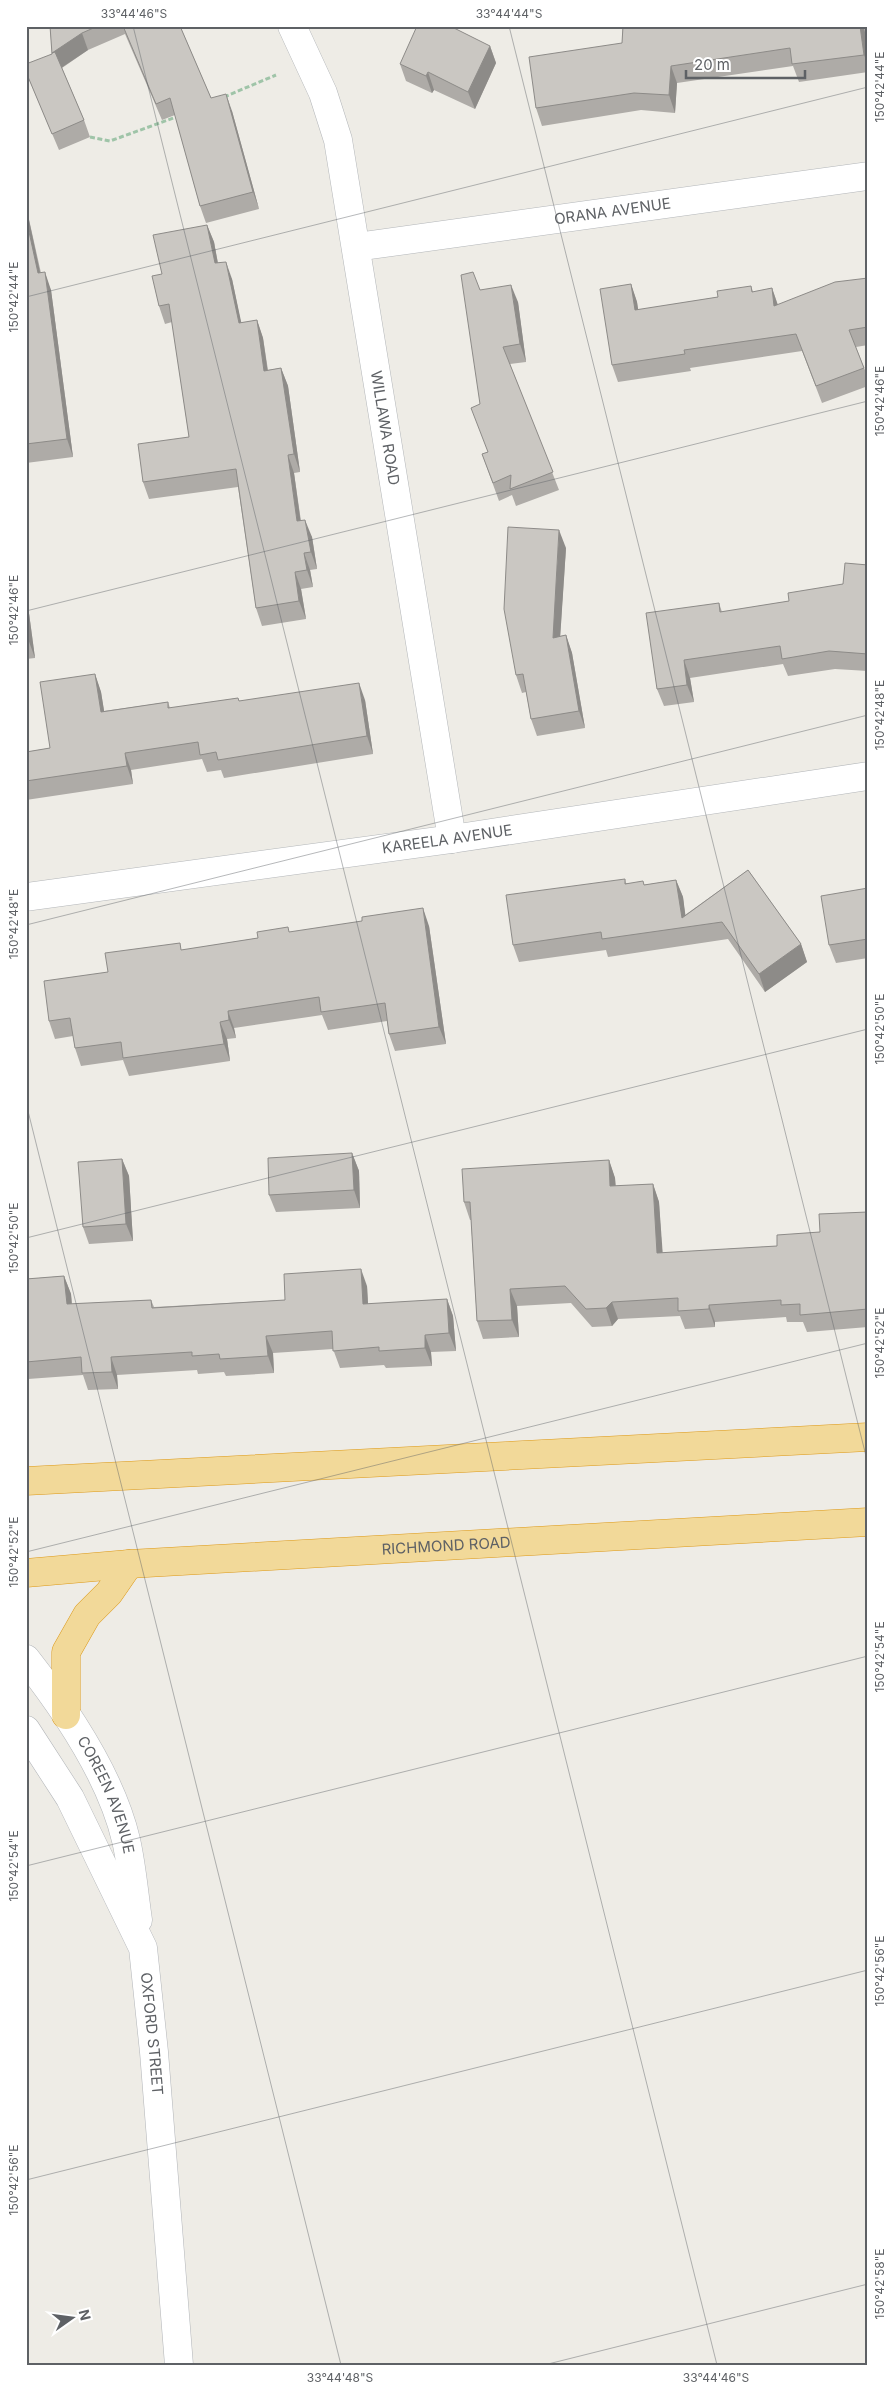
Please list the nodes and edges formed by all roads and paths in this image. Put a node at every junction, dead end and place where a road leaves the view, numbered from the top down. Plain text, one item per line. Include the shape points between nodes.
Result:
1 (292, 26) edge
2 (278, 74) dead end
3 (223, 98) edge
4 (180, 116) edge
5 (90, 137) dead end
6 (868, 176) edge
7 (356, 247) junction
8 (868, 776) edge
9 (452, 839) junction
10 (26, 897) edge
11 (868, 1437) edge
12 (28, 1480) edge
13 (868, 1522) edge
14 (130, 1564) junction
15 (26, 1573) edge
16 (26, 1659) edge
17 (66, 1715) junction
18 (29, 1738) edge
19 (143, 1948) junction
20 (179, 2365) edge

1 - 7 street, WILLAWA ROAD via 323,93 338,140
2 - 3 path
4 - 5 path via 110,141
6 - 7 street, ORANA AVENUE
7 - 9 street, WILLAWA ROAD
8 - 9 street, KAREELA AVENUE
9 - 10 street, KAREELA AVENUE
11 - 12 highway
13 - 14 highway, RICHMOND ROAD
14 - 15 highway, RICHMOND ROAD
14 - 17 highway via 87,1615 66,1652
16 - 17 street, COREEN AVENUE
17 - 19 street, COREEN AVENUE via 111,1795 126,1839
18 - 19 street, OXFORD STREET via 70,1798
19 - 20 street, OXFORD STREET

